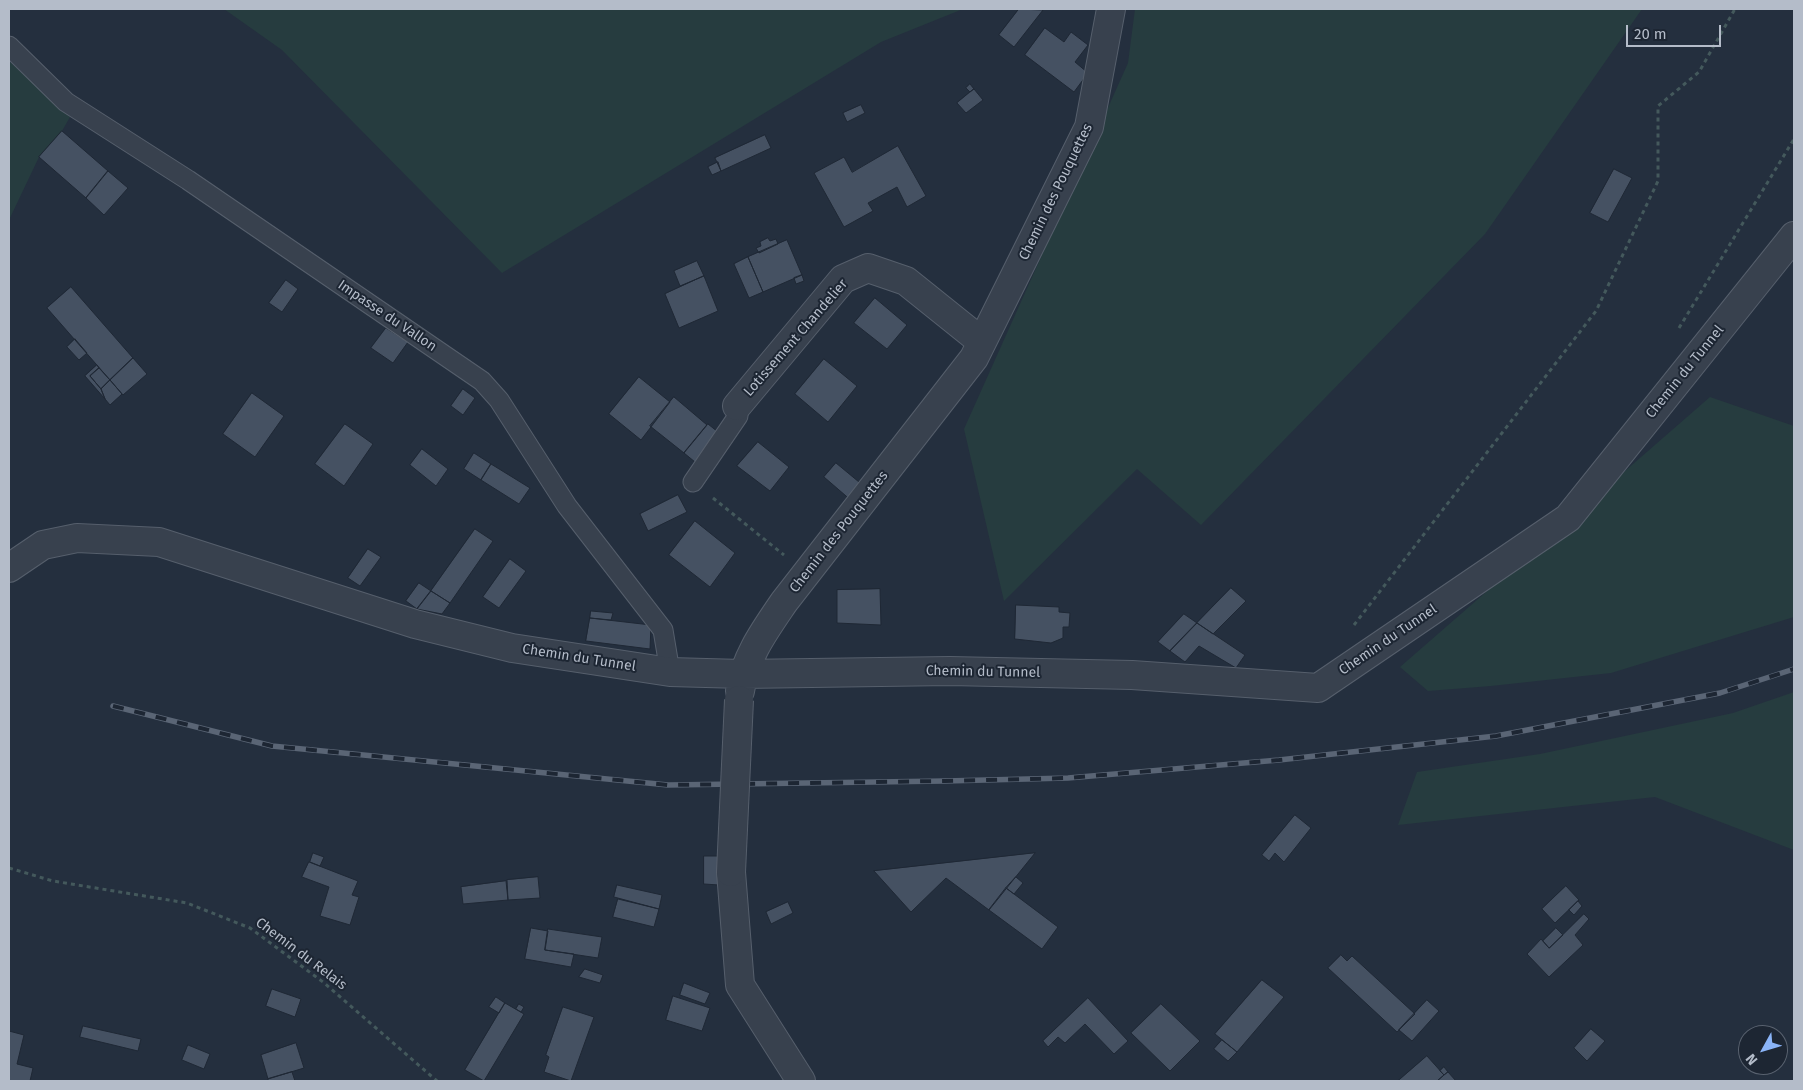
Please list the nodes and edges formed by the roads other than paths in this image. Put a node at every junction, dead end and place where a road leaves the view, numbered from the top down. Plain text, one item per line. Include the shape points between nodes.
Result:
1 (1111, 9) edge
2 (9, 46) edge
3 (1794, 236) edge
4 (982, 342) junction
5 (737, 406) joint
6 (693, 482) road end
7 (9, 568) edge
8 (670, 672) junction
9 (741, 687) junction
10 (801, 1081) edge

1 - 4 street, Chemin des Pouquettes via 1089,127
2 - 8 lane, Impasse du Vallon via 66,102 482,380 499,400 567,506 663,630
3 - 9 street, Chemin du Tunnel via 1568,518 1318,688 1113,674 950,671
4 - 5 street, Lotissement Chandelier via 906,281 868,268 843,279
4 - 9 street, Chemin des Pouquettes via 974,358 784,602 760,638
5 - 6 lane via 738,416
7 - 8 street, Chemin du Tunnel via 43,545 77,538 159,542 425,626 512,648
8 - 9 street, Chemin du Tunnel
9 - 10 street, Chemin des Pouquettes, bridge via 731,872 740,985

